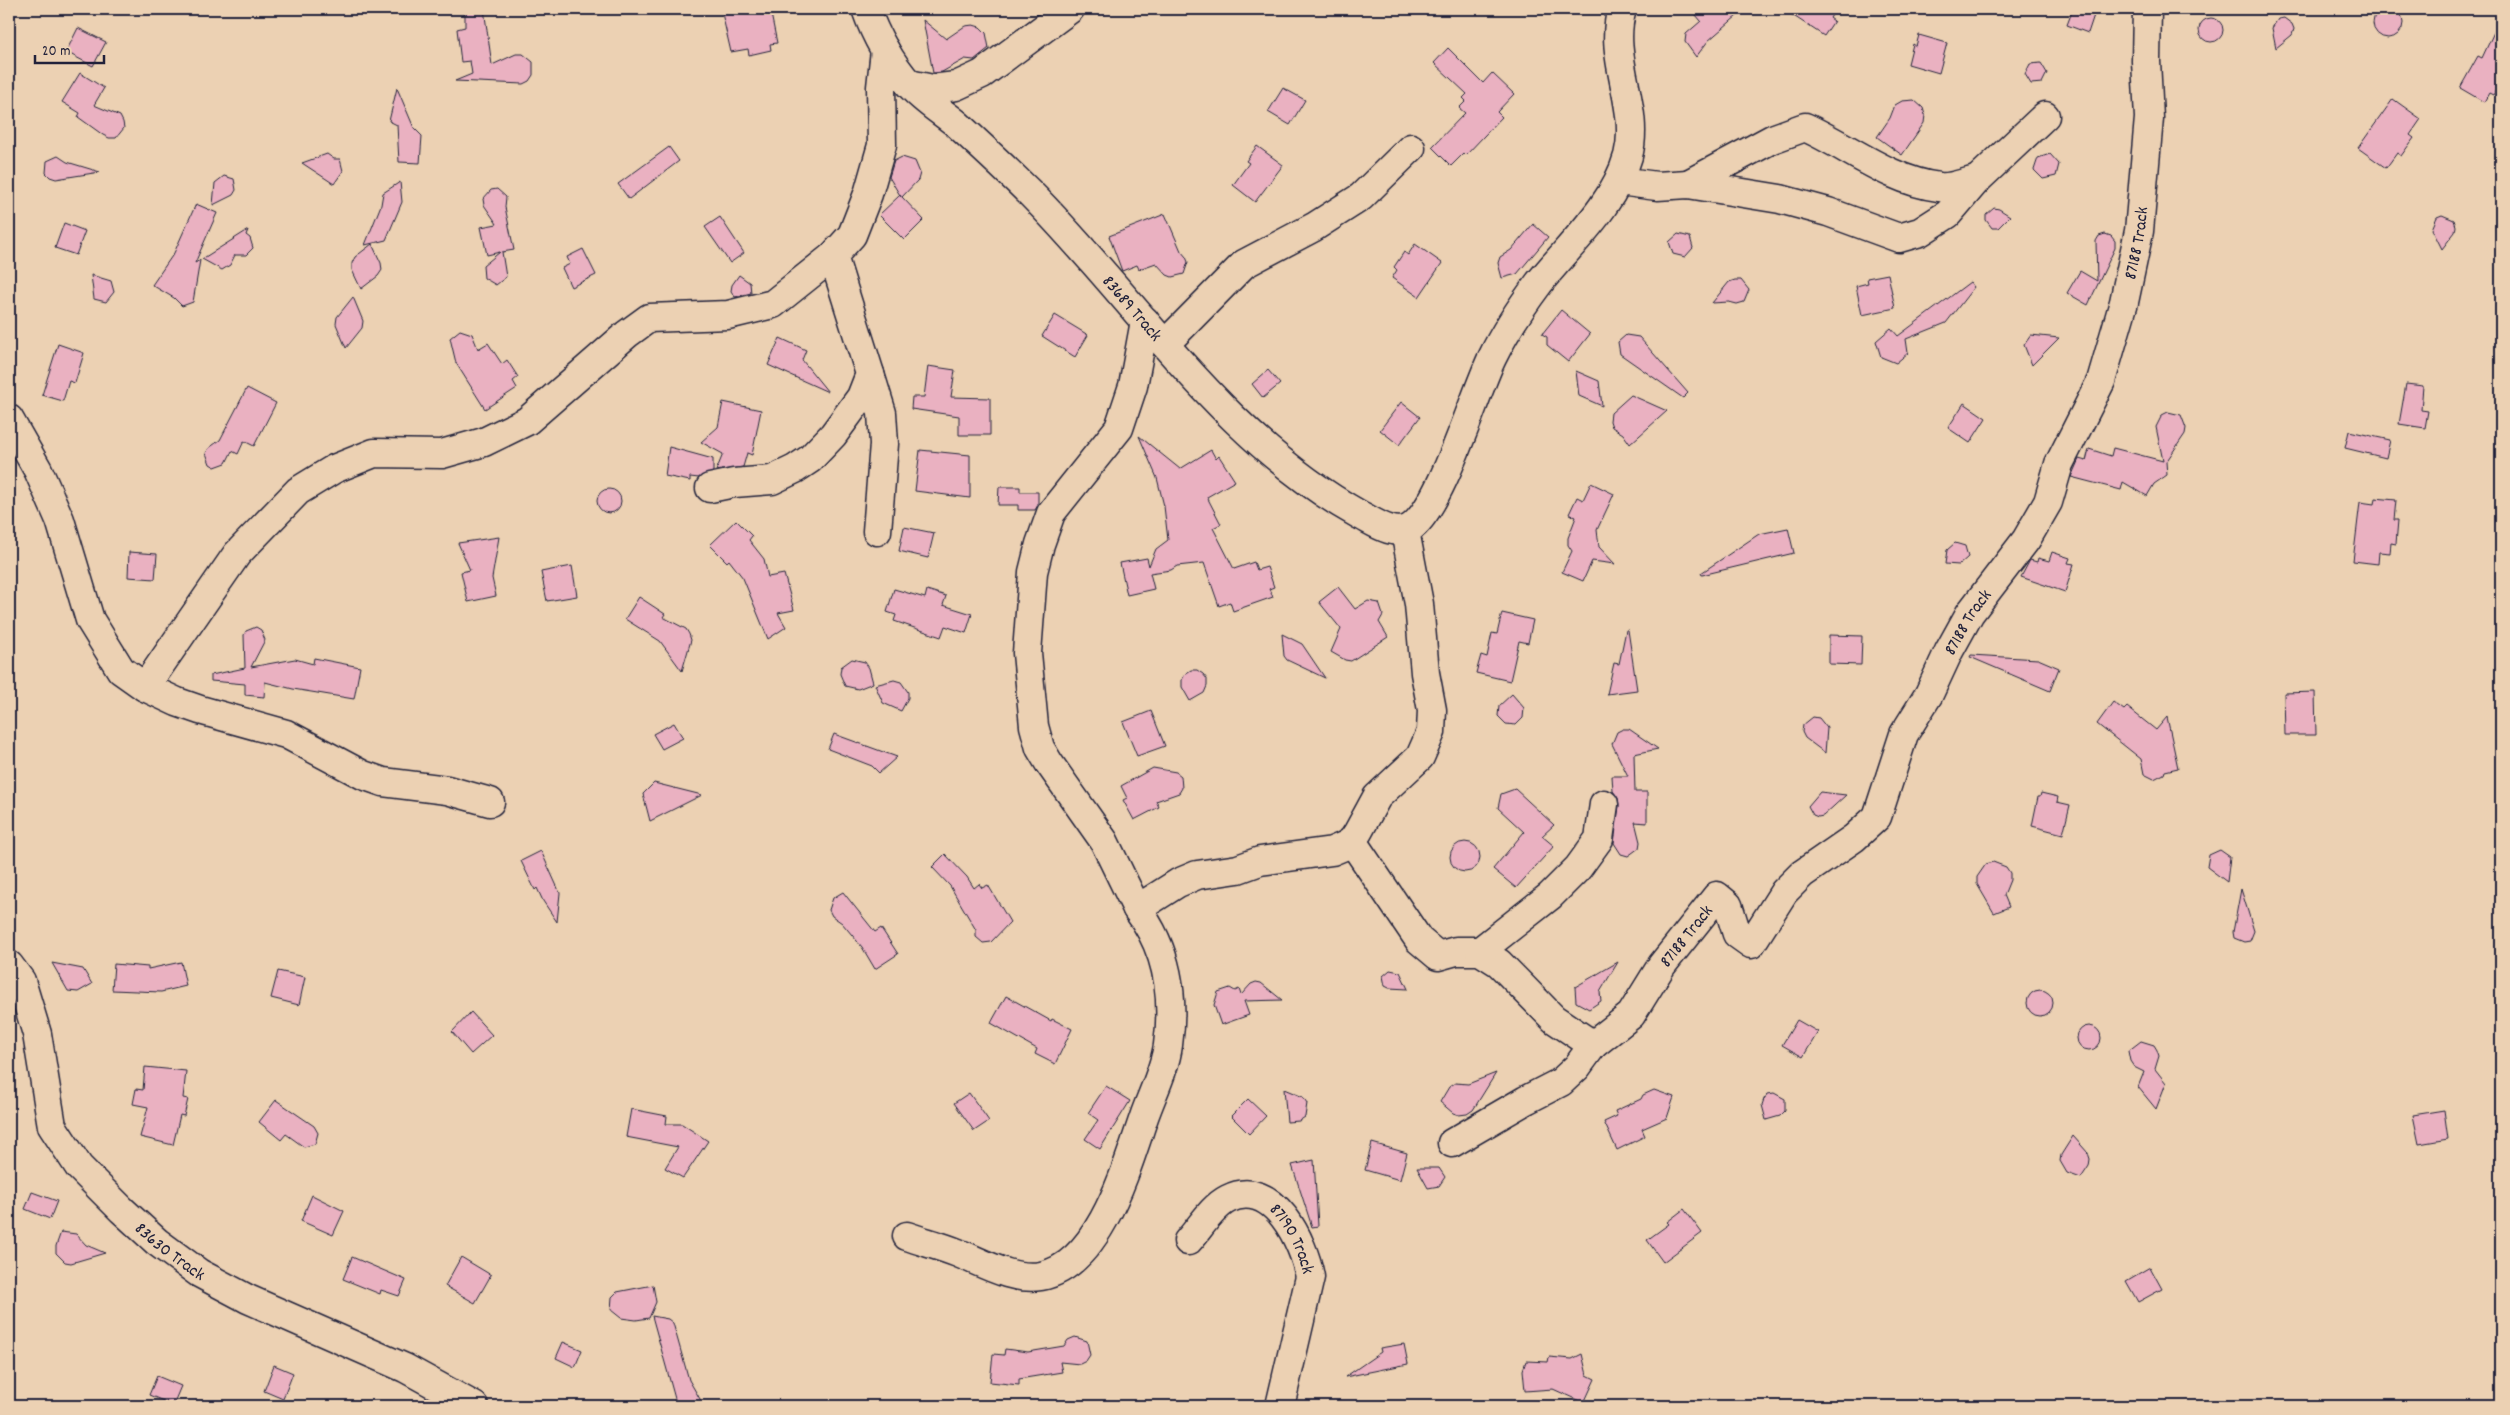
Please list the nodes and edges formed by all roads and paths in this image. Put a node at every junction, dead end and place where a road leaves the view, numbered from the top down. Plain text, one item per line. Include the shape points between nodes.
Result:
1 (866, 9) edge
2 (1070, 9) edge
3 (1622, 9) edge
4 (2147, 9) edge
5 (885, 50) junction
6 (909, 84) junction
7 (2045, 116) dead end
8 (1411, 148) dead end
9 (1619, 180) junction
10 (1976, 180) junction
11 (1688, 184) junction
12 (833, 256) junction
13 (1145, 321) junction
14 (1165, 344) junction
15 (870, 374) junction
16 (9, 419) edge
17 (710, 488) dead end
18 (877, 531) dead end
19 (1405, 531) junction
20 (146, 687) junction
21 (490, 802) dead end
22 (1604, 804) dead end
23 (1352, 841) junction
24 (1137, 909) junction
25 (1480, 951) junction
26 (9, 965) edge
27 (1593, 1045) junction
28 (1452, 1143) dead end
29 (907, 1236) dead end
30 (1188, 1241) dead end
31 (474, 1406) edge
32 (1280, 1406) edge

1 - 5 street, 83689 Track
2 - 6 street via 982,74 956,86 932,89
3 - 9 street via 1617,33 1631,122 1628,154
4 - 27 street, 87188 Track via 2149,118 2139,231 2124,302 2101,381 2059,464 2048,502 2026,540 1970,613 1949,651 1929,694 1904,734 1876,817 1854,838 1790,886 1751,944 1737,934 1728,905 1717,896 1662,965 1631,1015
5 - 6 street, 83689 Track
5 - 12 street via 880,87 882,145 852,235
6 - 13 street, 83689 Track via 1031,194
7 - 10 street
8 - 14 street via 1361,197 1314,227 1244,264
9 - 11 street via 1657,186
9 - 19 street via 1590,224 1514,318 1491,360 1435,497 1416,523
10 - 11 street via 1940,188 1909,179 1805,127 1772,139
10 - 11 street via 1948,214 1920,232 1899,238 1828,212 1780,199
12 - 15 street
12 - 20 street via 773,304 728,315 649,318 527,421 484,442 442,454 374,453 334,469 305,486 237,554
13 - 14 street, 83689 Track
13 - 24 street via 1133,386 1119,428 1051,513 1033,572 1027,653 1034,726 1040,748 1104,841
14 - 19 street, 83689 Track via 1228,414 1277,459 1351,509 1382,526
15 - 17 street via 861,397 833,435 810,459 772,480
15 - 18 street via 882,413 884,444
16 - 20 street via 38,470 60,520 90,620 121,670
19 - 23 street via 1419,604 1432,710 1431,732 1420,756 1377,797
20 - 21 street via 192,707 286,734 363,775 383,782 447,790
22 - 25 street via 1599,839 1578,868 1550,896
23 - 24 street via 1332,851 1260,861 1238,869 1197,876 1178,883
23 - 25 street via 1419,940 1438,956
24 - 29 street via 1151,928 1166,963 1168,1046 1119,1187 1107,1213 1079,1254 1065,1265 1039,1276 1018,1274 992,1268
25 - 27 street via 1499,963 1554,1019
26 - 31 street, 83630 Track via 21,981 37,1034 52,1126 79,1166 122,1210 157,1242 198,1272 248,1299 405,1368
27 - 28 street via 1561,1082
30 - 32 street, 87190 Track via 1220,1205 1242,1195 1260,1196 1289,1223 1306,1256 1310,1277

